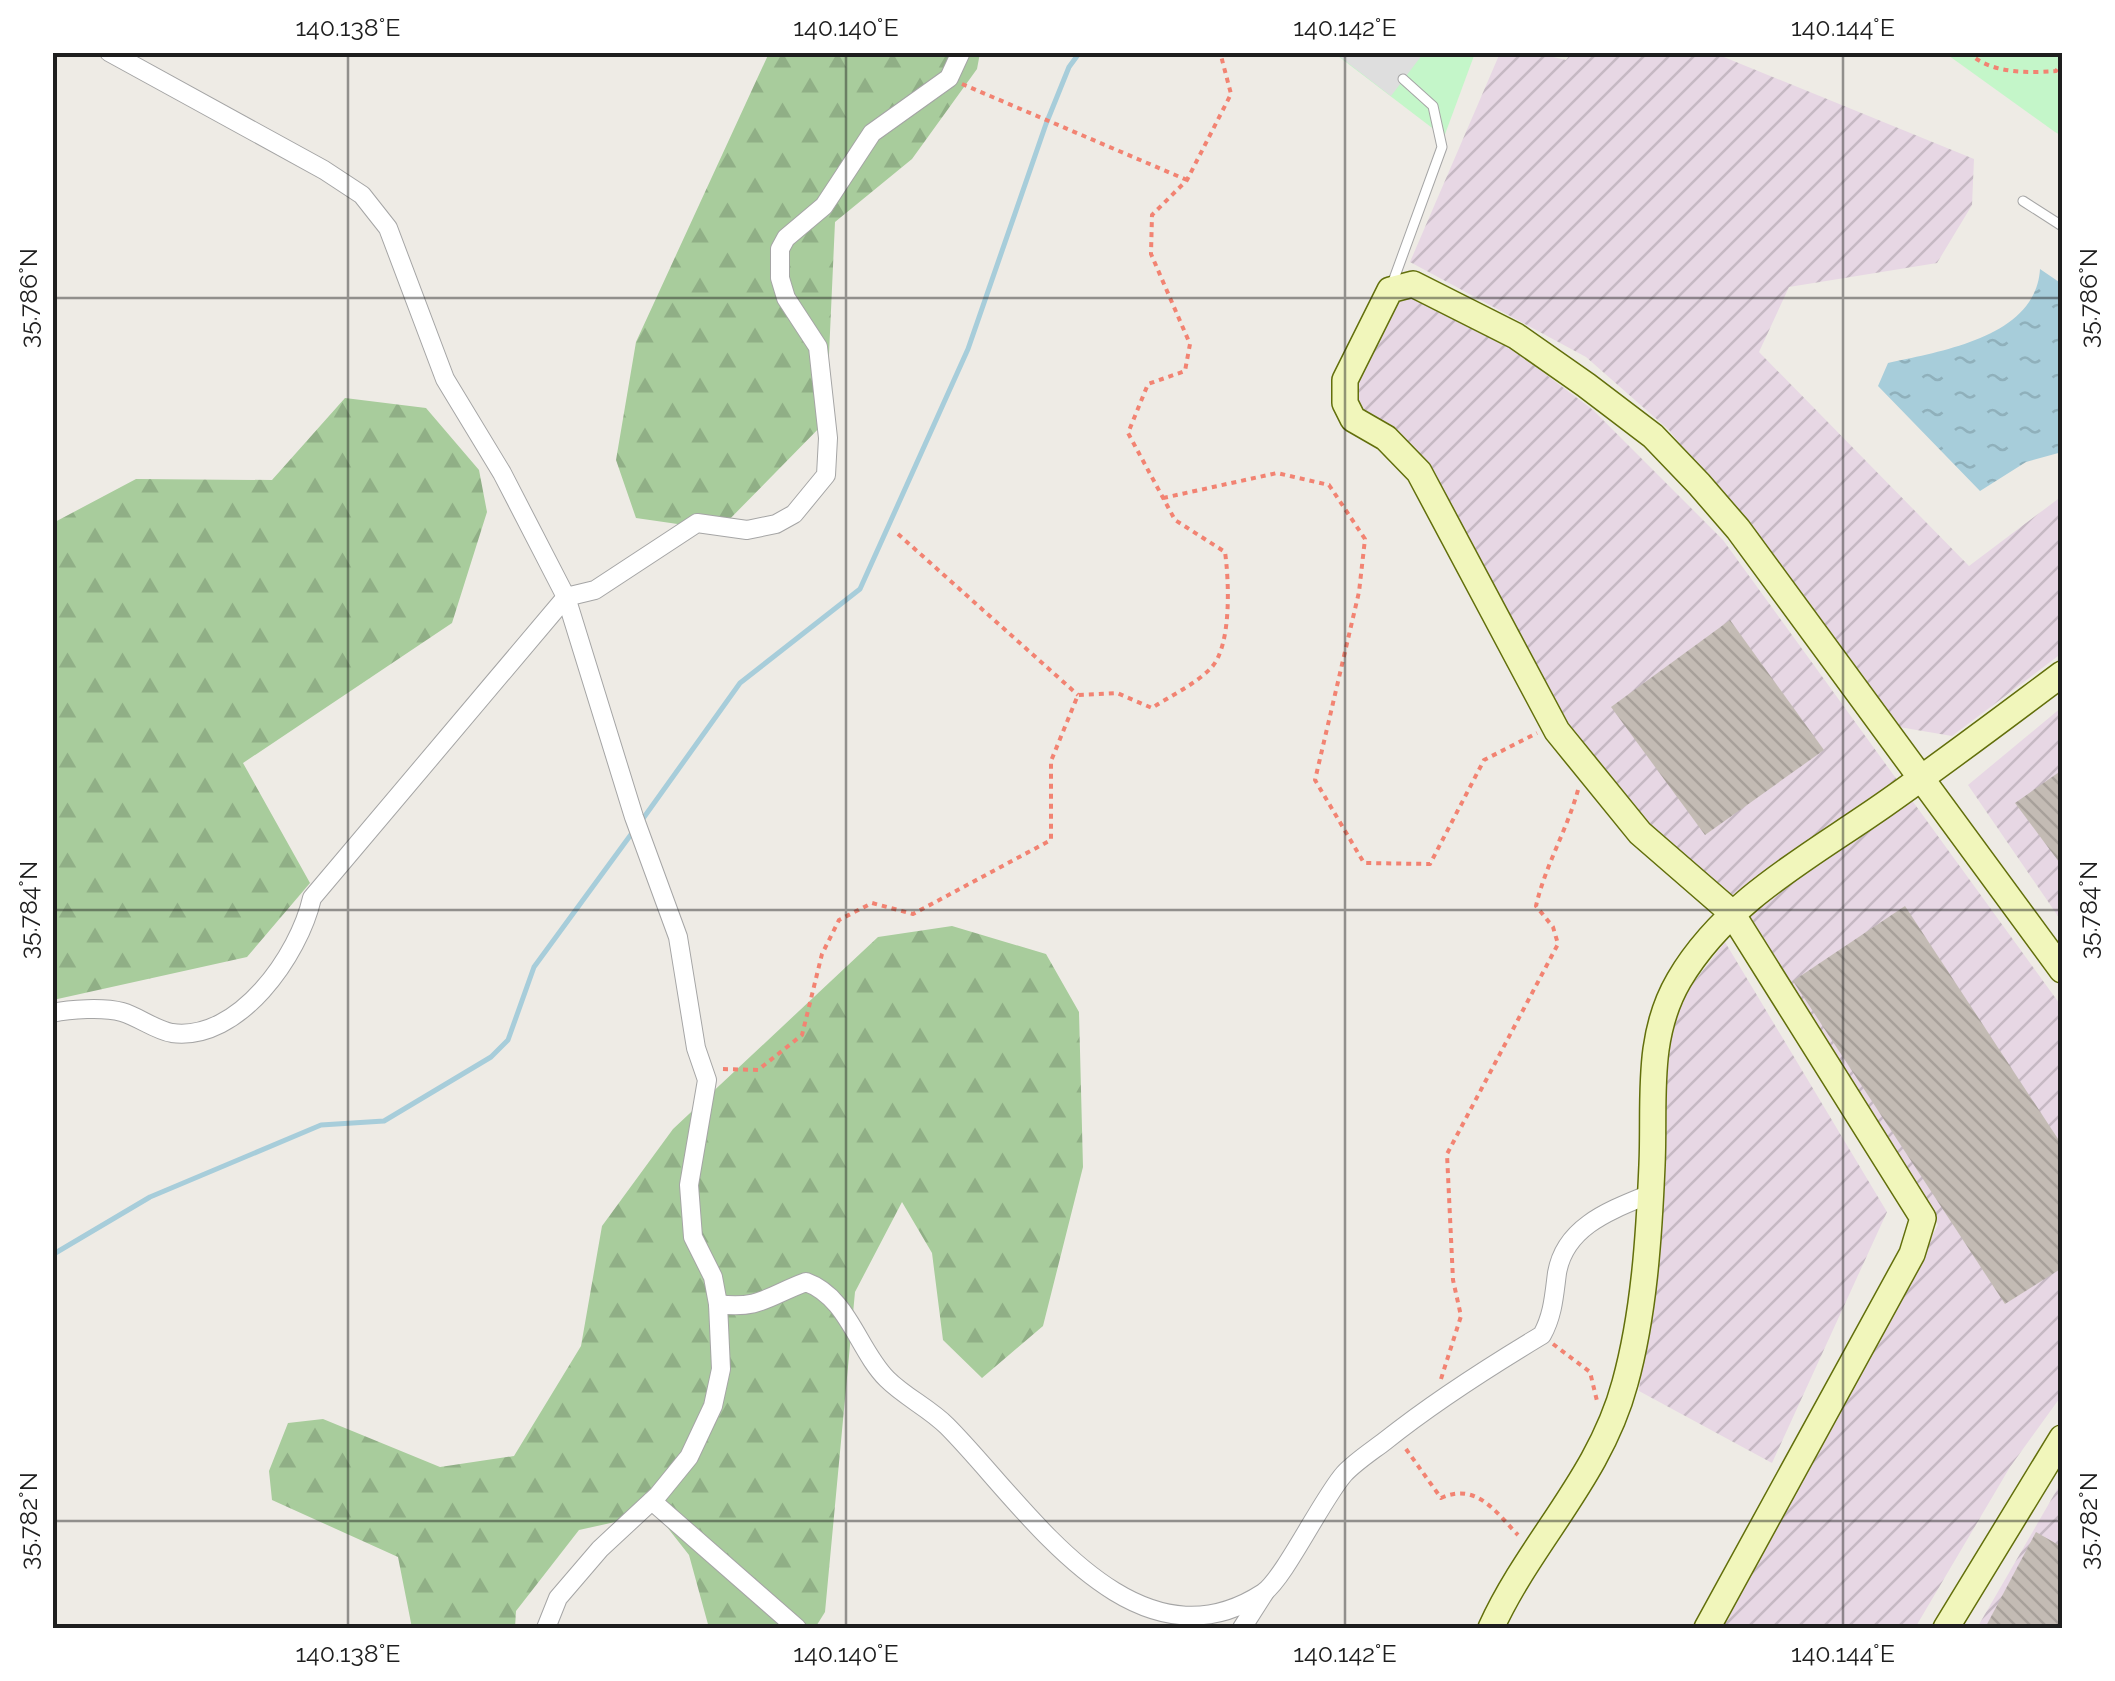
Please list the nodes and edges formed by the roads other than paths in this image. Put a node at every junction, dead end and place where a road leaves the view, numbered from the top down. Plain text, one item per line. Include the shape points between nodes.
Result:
1 (108, 52) edge
2 (961, 52) edge
3 (1403, 79) dead end
4 (2022, 201) dead end
5 (2062, 226) edge
6 (1390, 290) junction
7 (566, 597) junction
8 (2062, 674) edge
9 (1922, 778) junction
10 (1731, 912) junction
11 (2062, 970) edge
12 (52, 1014) edge
13 (1650, 1194) junction
14 (718, 1304) junction
15 (2062, 1438) edge
16 (652, 1501) junction
17 (1265, 1592) junction
18 (546, 1628) edge
19 (797, 1628) edge
20 (1242, 1628) edge
21 (1491, 1628) edge
22 (1706, 1628) edge
23 (1946, 1628) edge

1 - 7 street via 362,195 388,228 445,378
2 - 7 street via 949,78 872,132 824,206 780,250 786,298 818,347 826,476 794,514 776,524 747,530 697,523 595,590
3 - 6 lane via 1433,106 1442,147
4 - 5 lane
6 - 9 street via 1413,284 1516,336 1653,436 1738,529
6 - 10 street via 1346,380 1345,403 1353,418 1386,438 1420,472 1553,724 1584,767 1640,833
7 - 12 street via 312,898 298,941 233,1016 201,1035 168,1032 120,1012
7 - 14 street via 678,937 707,1080 689,1184 693,1236
8 - 9 street
9 - 10 street
9 - 11 street
10 - 13 street via 1678,982 1661,1025 1651,1088
10 - 22 street via 1924,1218 1912,1254
13 - 17 street via 1603,1214 1571,1240 1542,1335 1433,1402 1344,1474
13 - 21 street via 1637,1333 1606,1436
14 - 16 street via 721,1369 712,1406 689,1457
14 - 17 street via 768,1302 806,1282 817,1286 886,1379 945,1424 1042,1532 1126,1598 1160,1614 1205,1616
15 - 23 street
16 - 18 street via 558,1598
16 - 19 street
17 - 20 street

